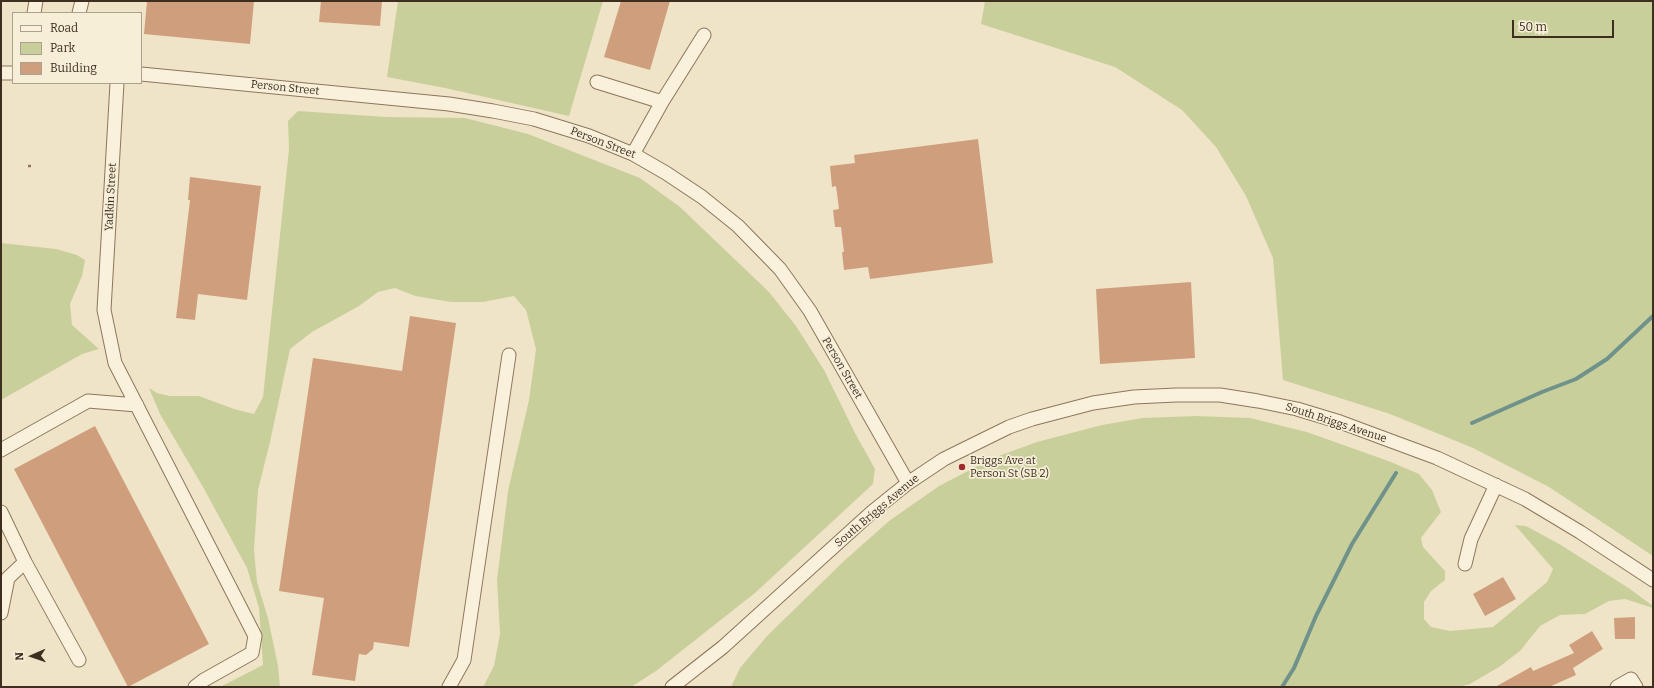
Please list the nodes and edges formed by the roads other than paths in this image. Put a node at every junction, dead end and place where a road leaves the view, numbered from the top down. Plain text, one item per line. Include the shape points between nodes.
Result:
1 (36, 1) edge
2 (82, 1) edge
3 (34, 12) edge
4 (79, 12) edge
5 (704, 35) dead end
6 (1, 73) edge
7 (12, 73) edge
8 (142, 74) edge
9 (597, 82) dead end
10 (117, 84) edge
11 (662, 102) junction
12 (633, 154) junction
13 (509, 355) dead end
14 (137, 405) junction
15 (1, 450) edge
16 (908, 483) junction
17 (1496, 485) junction
18 (1, 512) edge
19 (25, 562) junction
20 (1465, 564) dead end
21 (1653, 580) edge
22 (1, 613) edge
23 (79, 660) dead end
24 (195, 687) edge
25 (449, 687) edge
26 (672, 687) edge
27 (1617, 687) edge
28 (1636, 687) edge

1 - 3 street
2 - 4 street
5 - 11 street
6 - 7 street
8 - 12 street, Person Street via 486,110 534,119 590,136
9 - 11 street
10 - 14 street, Yadkin Street via 104,310 115,363
11 - 12 street
12 - 16 street, Person Street via 702,197 738,226 780,269 810,311
13 - 25 street via 464,660
14 - 15 street via 88,401
14 - 24 street, Yadkin Street via 255,636 252,653
16 - 17 street, South Briggs Avenue via 976,442 1032,419 1093,403 1134,397 1220,395 1297,409 1340,422 1437,458
16 - 26 street, South Briggs Avenue via 872,512 723,647
17 - 20 street via 1471,539
17 - 21 street, South Briggs Avenue via 1552,514
18 - 19 street
19 - 22 street via 8,578
19 - 23 street
27 - 28 street via 1631,679

